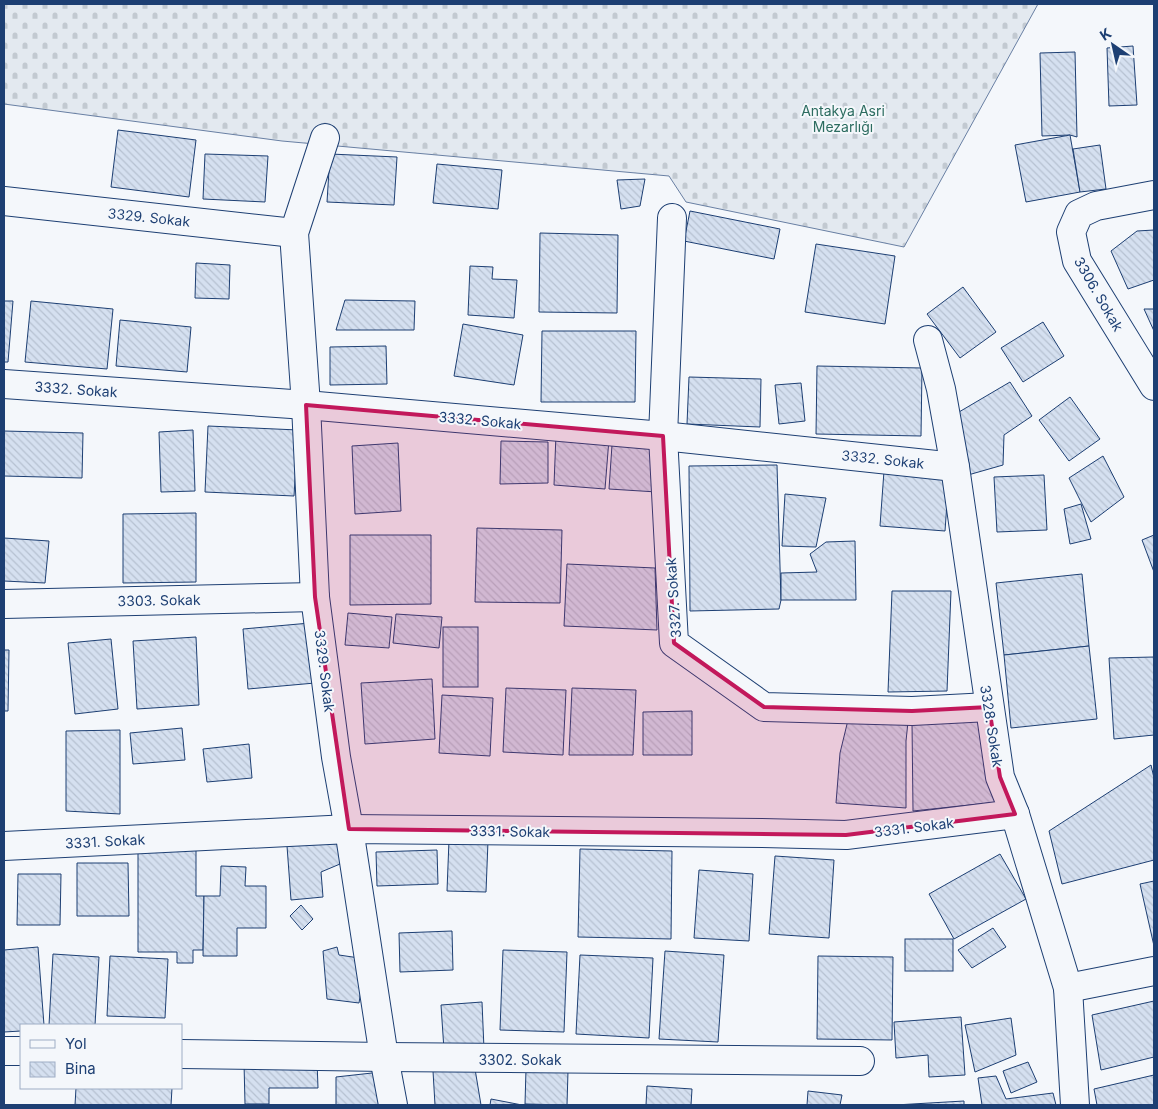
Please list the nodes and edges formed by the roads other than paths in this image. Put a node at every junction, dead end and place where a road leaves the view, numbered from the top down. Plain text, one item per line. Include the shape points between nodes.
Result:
1 (325, 138) dead end
2 (1154, 195) edge
3 (4, 201) edge
4 (672, 218) dead end
5 (294, 233) junction
6 (928, 340) dead end
7 (4, 384) edge
8 (1154, 386) edge
9 (306, 405) junction
10 (663, 436) junction
11 (955, 467) junction
12 (315, 597) junction
13 (4, 604) edge
14 (990, 707) junction
15 (1015, 814) junction
16 (349, 829) junction
17 (4, 846) edge
18 (1154, 971) edge
19 (1068, 988) junction
20 (4, 1051) edge
21 (20, 1051) edge
22 (182, 1054) edge
23 (384, 1057) junction
24 (860, 1061) dead end
25 (394, 1105) edge
26 (1075, 1105) edge

1 - 5 street, 3329. Sokak
2 - 8 street, 3306. Sokak via 1096,206 1079,214 1071,232 1077,262
3 - 5 street, 3329. Sokak
4 - 10 street, 3327. Sokak
5 - 9 street, 3329. Sokak
6 - 11 street, 3328. Sokak via 941,389
7 - 9 street, 3332. Sokak
9 - 10 street, 3332. Sokak
9 - 12 street, 3329. Sokak
10 - 11 street, 3332. Sokak
10 - 14 street, 3327. Sokak via 674,643 764,707 912,711
11 - 14 street, 3328. Sokak
12 - 13 street, 3303. Sokak
12 - 16 street, 3329. Sokak
14 - 15 street, 3328. Sokak via 1000,777
15 - 16 street, 3331. Sokak via 846,835
15 - 19 street, 3328. Sokak
16 - 17 street, 3331. Sokak
16 - 23 street, 3329. Sokak
18 - 19 street
19 - 26 street, 3328. Sokak
20 - 21 street
22 - 23 street, 3302. Sokak
23 - 24 street, 3302. Sokak
23 - 25 street, 3329. Sokak

